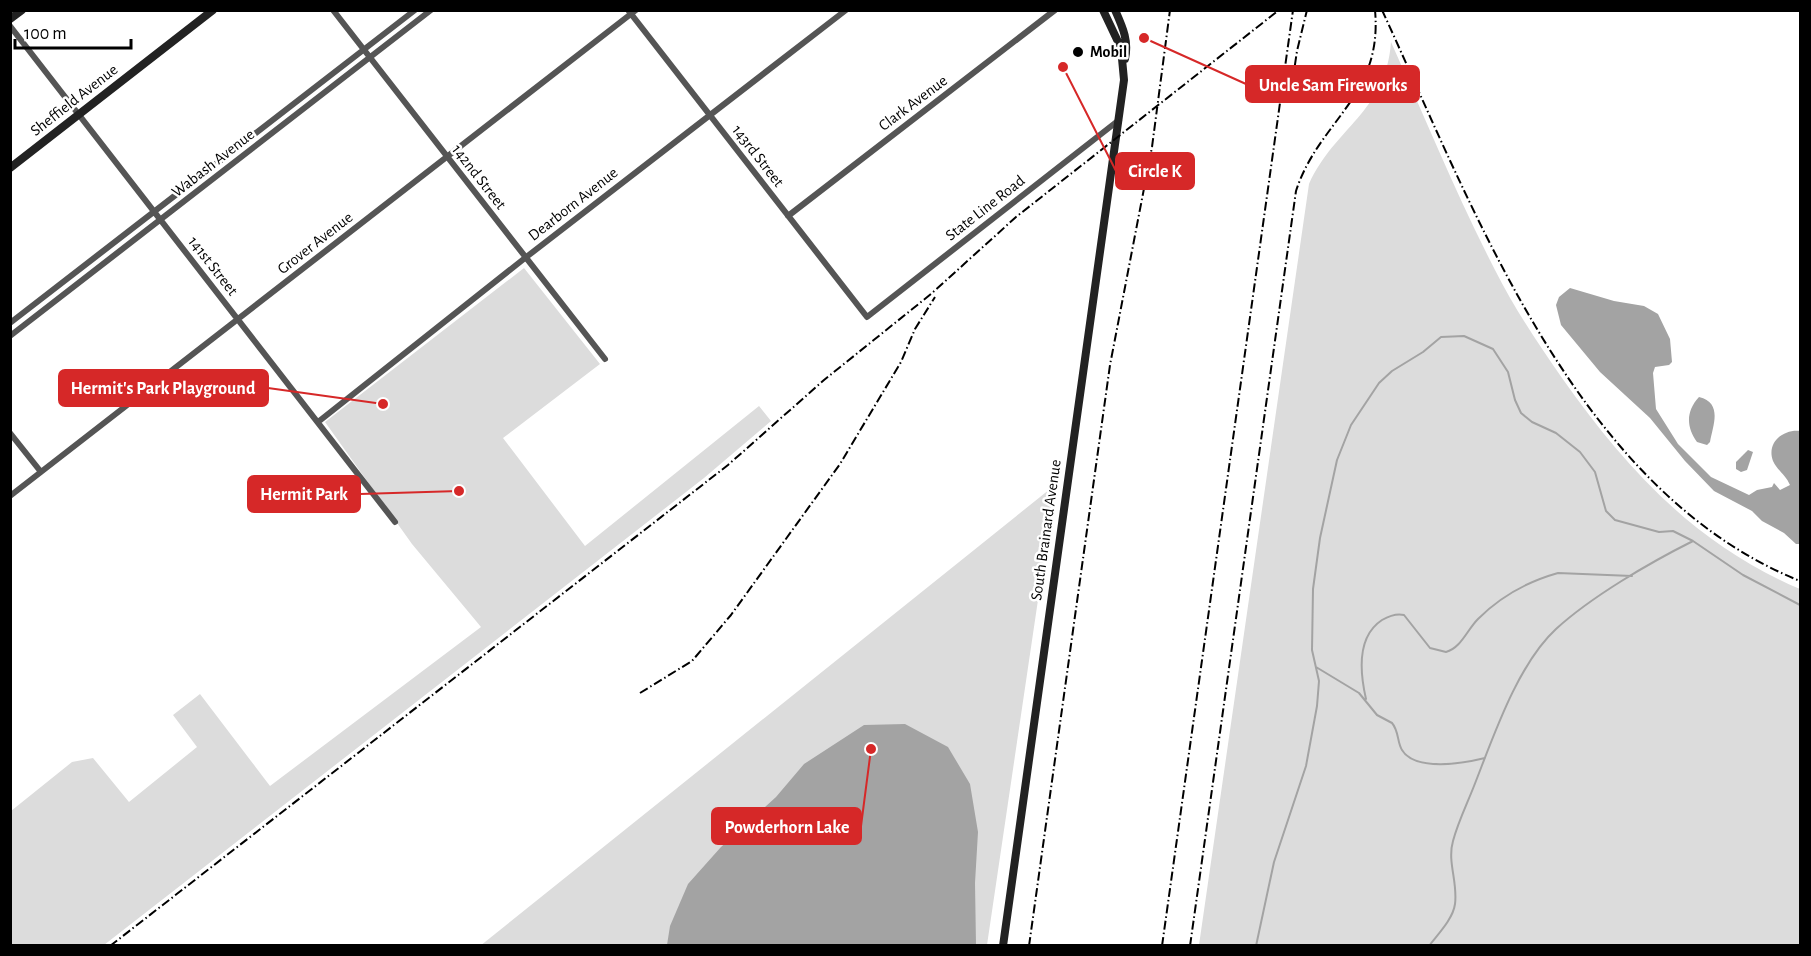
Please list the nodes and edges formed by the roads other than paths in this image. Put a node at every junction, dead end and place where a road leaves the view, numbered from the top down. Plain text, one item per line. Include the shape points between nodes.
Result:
1 (22, 10) edge
2 (213, 10) edge
3 (333, 10) edge
4 (415, 10) edge
5 (431, 10) edge
6 (846, 10) edge
7 (1103, 10) edge
8 (1115, 10) edge
9 (1056, 11) edge
10 (632, 12) edge
11 (10, 19) edge
12 (10, 26) edge
13 (363, 49) junction
14 (370, 58) junction
15 (1124, 66) junction
16 (79, 115) junction
17 (710, 116) junction
18 (1119, 120) junction
19 (447, 157) junction
20 (10, 168) edge
21 (154, 212) junction
22 (788, 216) junction
23 (160, 220) junction
24 (525, 258) junction
25 (867, 317) joint
26 (238, 320) junction
27 (10, 323) edge
28 (10, 336) edge
29 (605, 359) dead end
30 (318, 422) junction
31 (10, 433) edge
32 (41, 472) junction
33 (10, 496) edge
34 (395, 522) dead end
35 (1003, 945) edge

1 - 11 main road
2 - 16 main road, Sheffield Avenue
3 - 13 street, 142nd Street
4 - 13 street, Wabash Avenue
5 - 14 street, Wabash Avenue
6 - 17 street, Dearborn Avenue
7 - 15 main road via 1117,36
8 - 15 main road, South Brainard Avenue via 1125,34
9 - 22 street, Clark Avenue
10 - 17 street, 143rd Street
10 - 19 street, Grover Avenue
12 - 16 street, 141st Street
13 - 14 street, 142nd Street
13 - 21 street, Wabash Avenue
14 - 19 street, 142nd Street
14 - 23 street, Wabash Avenue
15 - 18 main road, South Brainard Avenue
16 - 20 main road, Sheffield Avenue
16 - 21 street, 141st Street
17 - 22 street, 143rd Street
17 - 24 street, Dearborn Avenue
18 - 25 street, State Line Road
18 - 35 main road, South Brainard Avenue
19 - 24 street, 142nd Street
19 - 26 street, Grover Avenue
21 - 23 street, 141st Street
21 - 27 street, Wabash Avenue
22 - 25 street, 143rd Street
23 - 26 street, 141st Street
23 - 28 street, Wabash Avenue
24 - 29 street, 142nd Street
24 - 30 street, Dearborn Avenue
26 - 30 street, 141st Street
26 - 32 street, Grover Avenue
30 - 34 street, 141st Street
31 - 32 street
32 - 33 street, Grover Avenue

